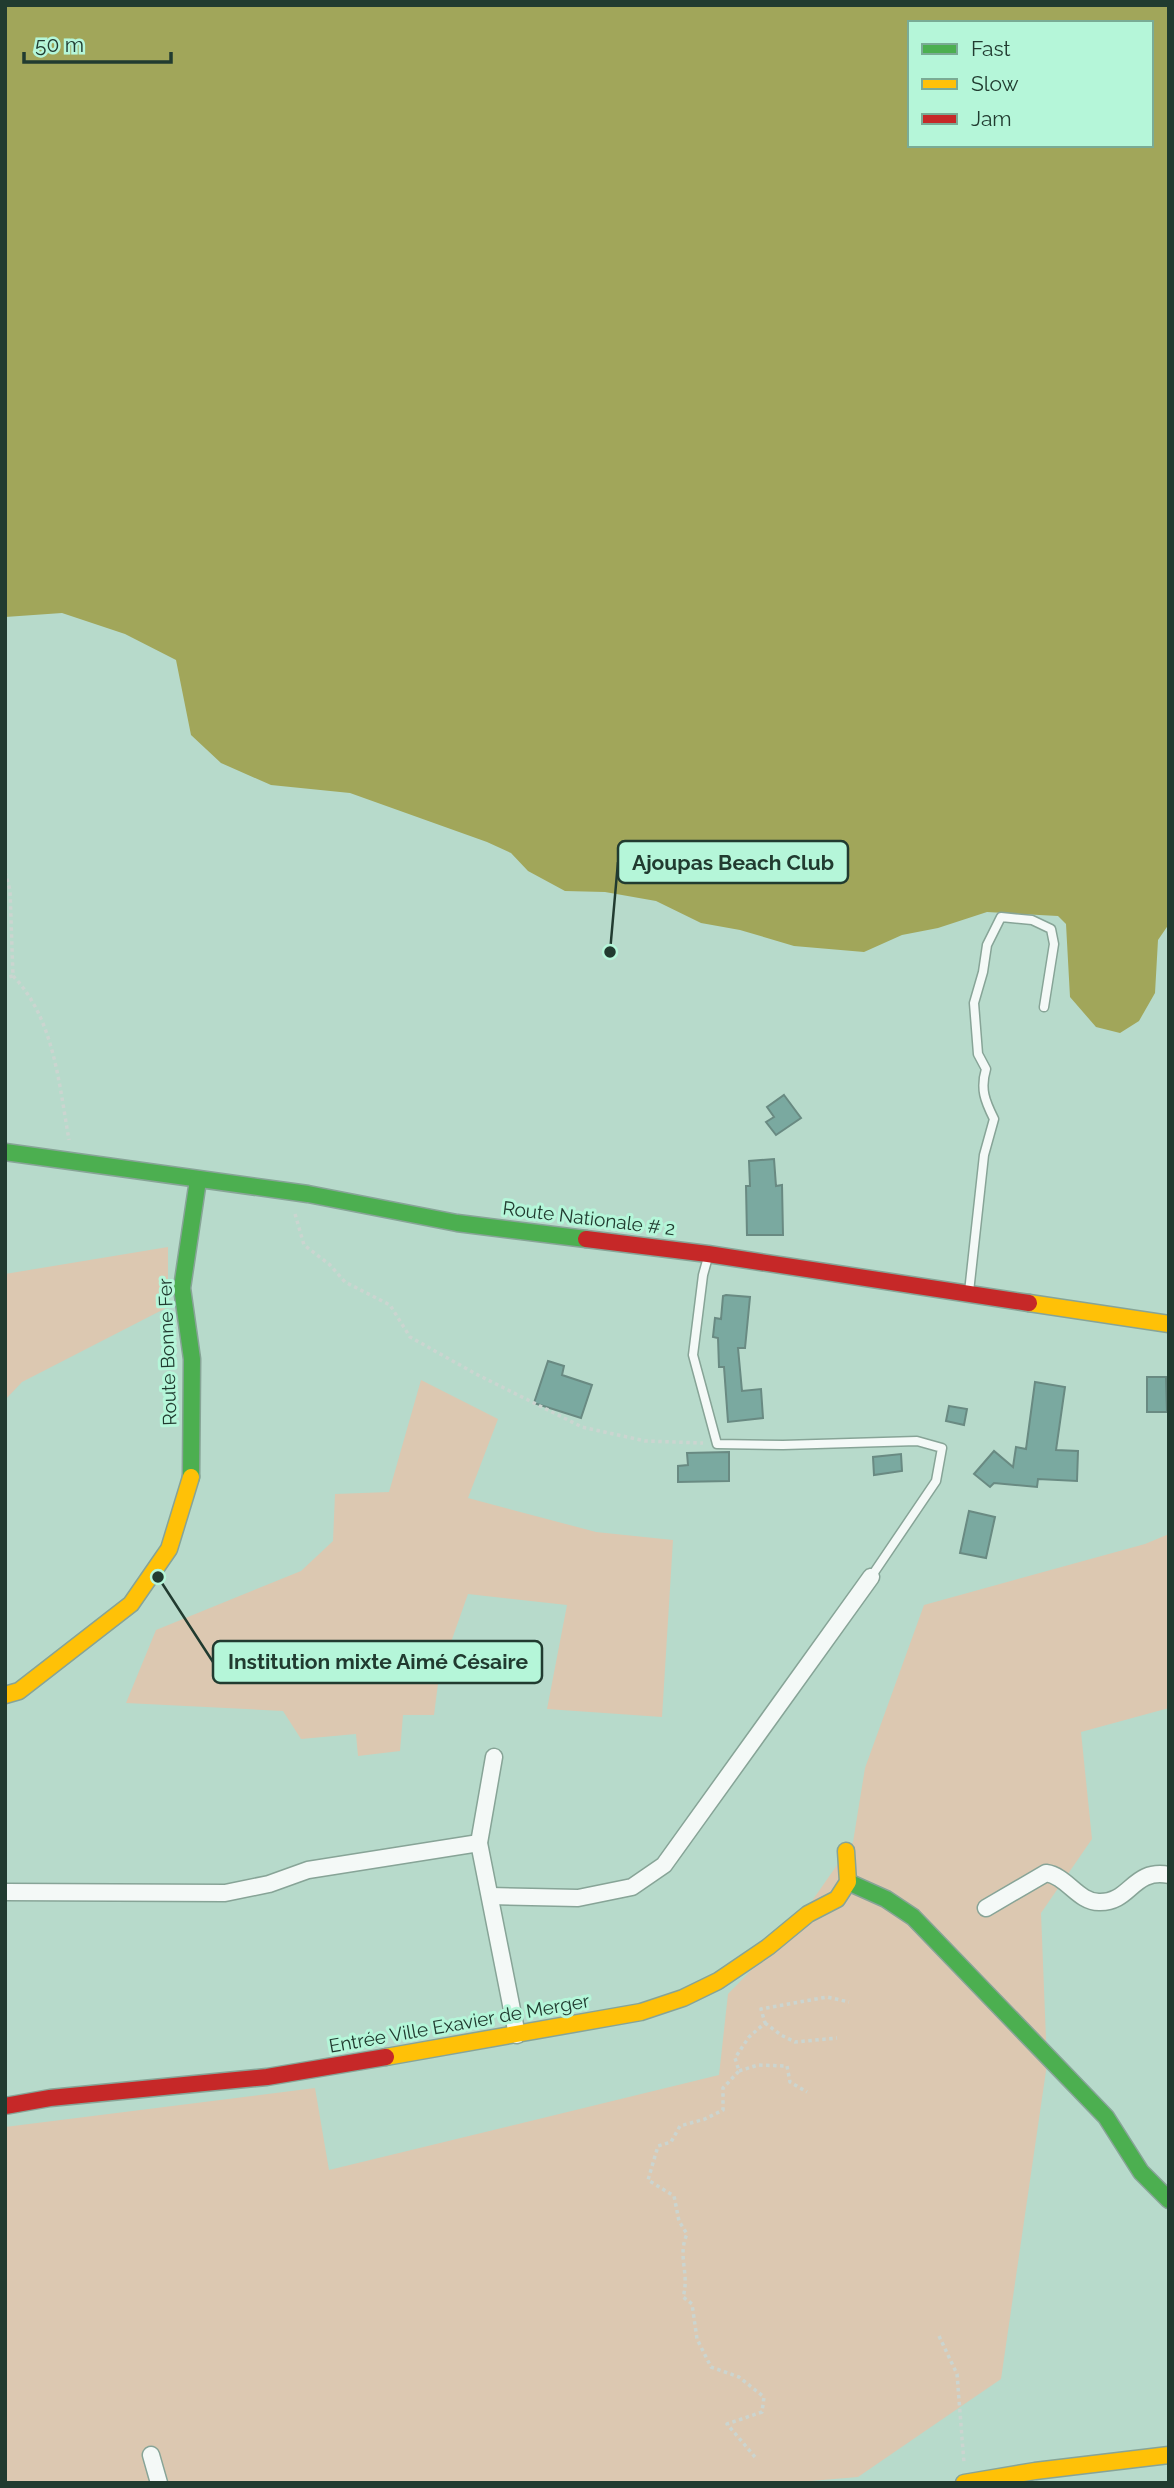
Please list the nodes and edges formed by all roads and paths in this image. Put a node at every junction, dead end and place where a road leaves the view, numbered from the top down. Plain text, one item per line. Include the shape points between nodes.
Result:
1 (5, 872) edge
2 (13, 976) junction
3 (5, 978) edge
4 (1044, 1007) dead end
5 (5, 1152) edge
6 (73, 1162) junction
7 (198, 1180) junction
8 (288, 1191) junction
9 (708, 1254) junction
10 (969, 1295) junction
11 (1169, 1324) edge
12 (717, 1444) junction
13 (871, 1577) joint
14 (5, 1695) edge
15 (494, 1757) dead end
16 (479, 1843) junction
17 (846, 1850) dead end
18 (1169, 1875) edge
19 (848, 1882) junction
20 (5, 1892) edge
21 (490, 1896) junction
22 (986, 1908) dead end
23 (849, 2002) dead end
24 (765, 2023) junction
25 (517, 2035) junction
26 (837, 2038) dead end
27 (739, 2071) junction
28 (807, 2092) dead end
29 (5, 2106) edge
30 (1169, 2200) edge
31 (939, 2336) dead end
32 (151, 2455) dead end
33 (1169, 2455) edge
34 (755, 2457) dead end
35 (159, 2483) edge
36 (964, 2483) edge

1 - 2 path via 10,890
2 - 3 path
2 - 6 path via 36,1006 55,1056
4 - 10 lane via 1054,944 1051,929 1032,920 1001,917 987,945 974,1003 978,1054 986,1069 981,1084 994,1119 984,1155
5 - 6 street, Route Nationale # 2
6 - 7 street, Route Nationale # 2
7 - 8 street, Route Nationale # 2
7 - 14 street, Route Bonne Fer via 182,1288 192,1359 191,1482 169,1549 131,1604 19,1691
8 - 9 street, Route Nationale # 2 via 457,1223
8 - 12 path via 304,1245 345,1282 390,1305 410,1337 582,1427 645,1441
9 - 10 street, Route Nationale # 2
9 - 12 lane via 693,1355
10 - 11 street, Route Nationale # 2
12 - 13 lane via 917,1441 942,1448 936,1481
13 - 21 street via 664,1865 632,1887 578,1898
15 - 16 street
16 - 20 street via 308,1870 225,1893
16 - 21 street
17 - 19 street
18 - 22 street via 1141,1877 1118,1898 1094,1902 1061,1877 1046,1873
19 - 25 street, Entrée Ville Exavier de Merger via 837,1899 808,1914 718,1981 683,1998 640,2012
19 - 30 street via 913,1917 1106,2117 1141,2172
21 - 25 street
23 - 24 path via 827,1997 761,2009
24 - 26 path via 795,2042
24 - 27 path via 735,2057
25 - 29 street, Entrée Ville Exavier de Merger via 267,2077
27 - 28 path via 758,2065 788,2066 790,2082
27 - 34 path via 723,2088 723,2110 680,2126 671,2142 658,2146 648,2180 674,2196 687,2234 681,2248 687,2284 683,2297 692,2304 697,2339 711,2367 739,2377 764,2397 762,2412 727,2424
31 - 36 path via 957,2374
32 - 35 street
33 - 36 street

